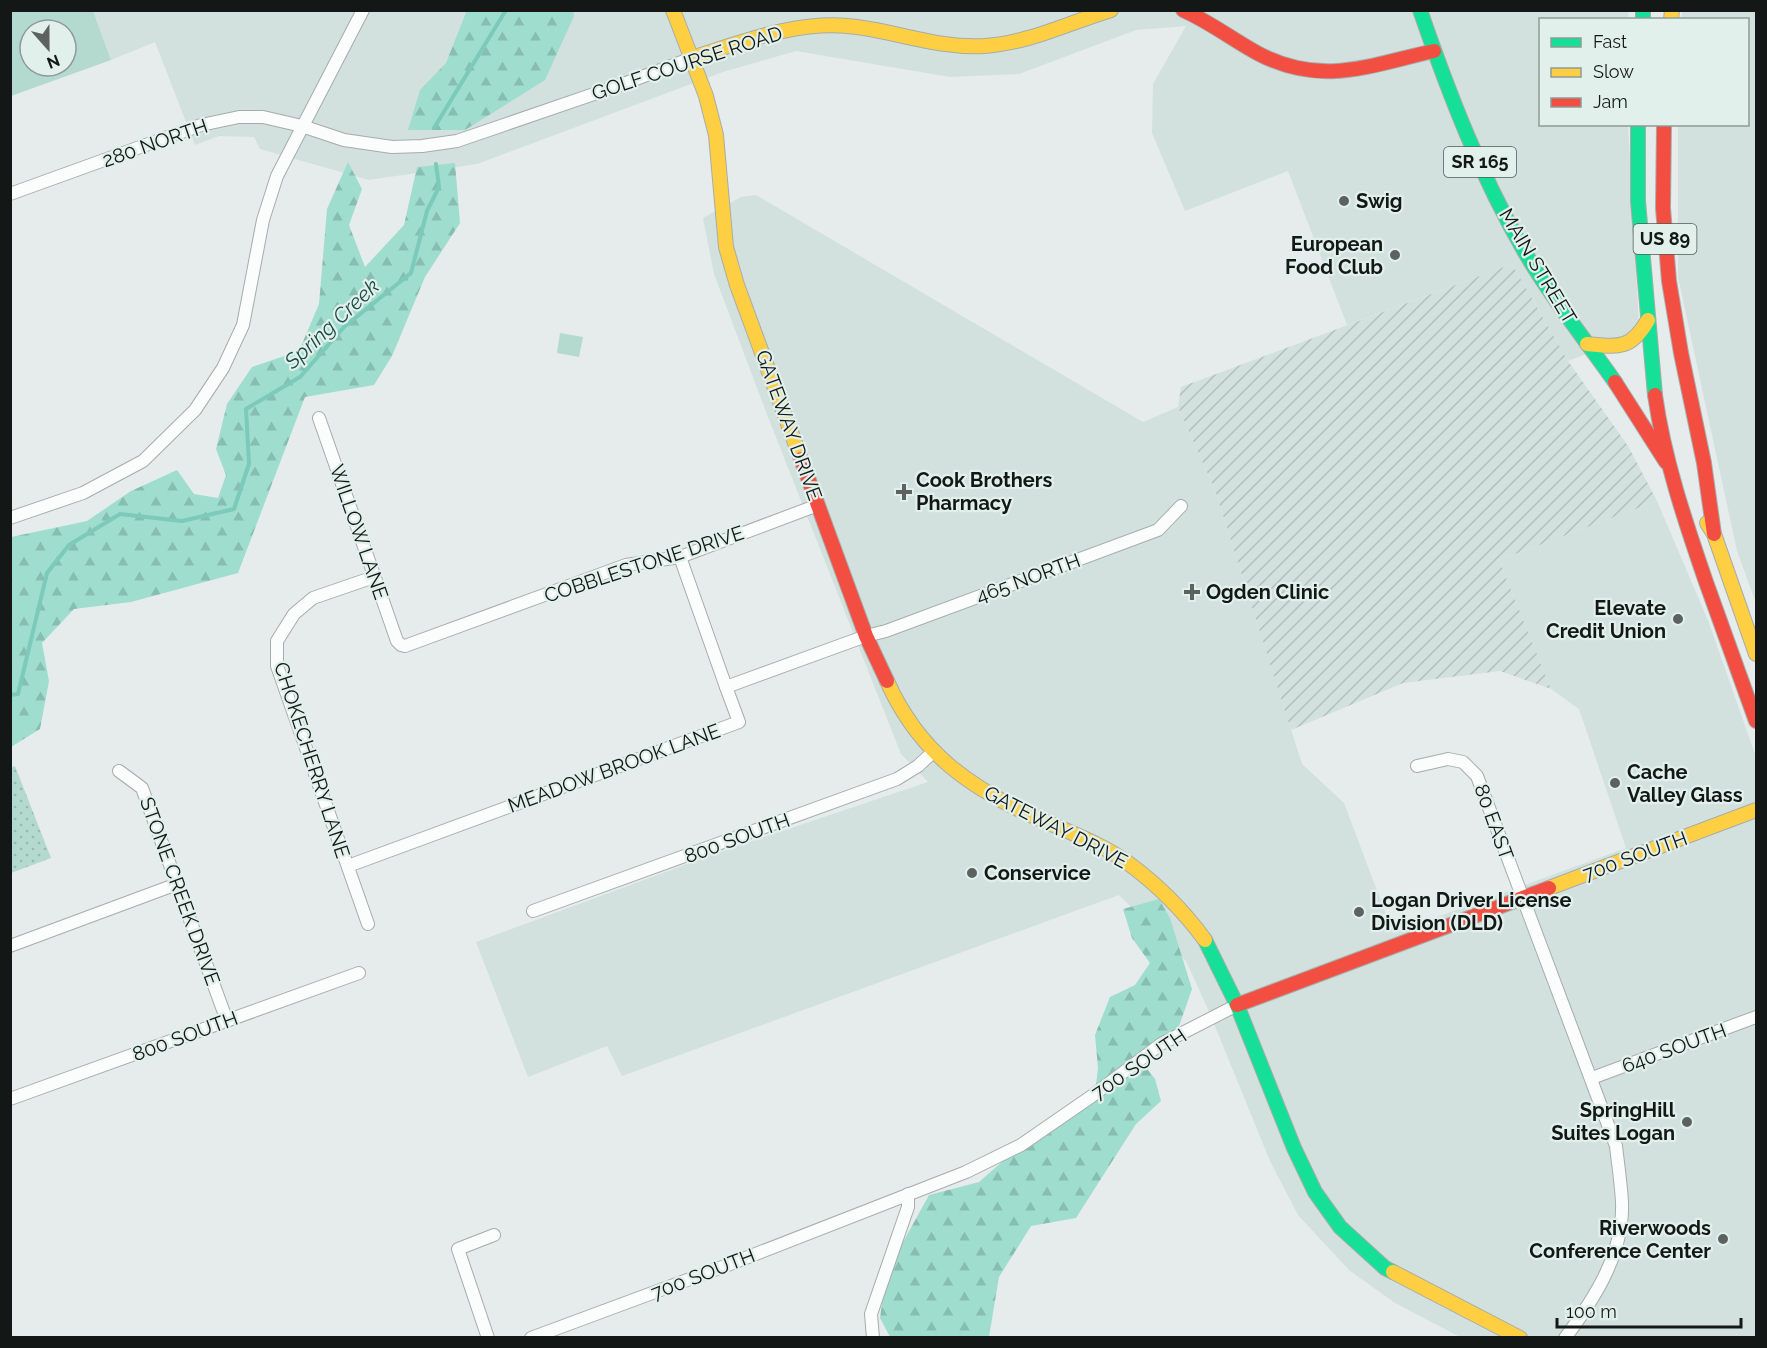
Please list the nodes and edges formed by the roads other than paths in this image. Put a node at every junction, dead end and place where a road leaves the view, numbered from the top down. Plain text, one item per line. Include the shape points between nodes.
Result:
1 (363, 10) edge
2 (673, 10) edge
3 (1111, 10) edge
4 (1183, 10) edge
5 (1420, 10) edge
6 (1434, 51) junction
7 (692, 58) junction
8 (302, 126) junction
9 (1638, 126) edge
10 (1664, 126) edge
11 (10, 194) edge
12 (1648, 321) junction
13 (1587, 345) junction
14 (319, 418) dead end
15 (1671, 471) junction
16 (818, 505) junction
17 (1181, 506) dead end
18 (10, 518) edge
19 (1714, 534) junction
20 (680, 557) junction
21 (374, 577) junction
22 (866, 636) junction
23 (401, 645) joint
24 (1756, 654) edge
25 (726, 687) junction
26 (1756, 721) edge
27 (933, 752) junction
28 (1417, 766) dead end
29 (119, 771) dead end
30 (1756, 810) edge
31 (348, 866) junction
32 (177, 884) junction
33 (1522, 898) junction
34 (533, 911) dead end
35 (368, 924) dead end
36 (10, 946) edge
37 (359, 973) dead end
38 (1237, 1005) junction
39 (1756, 1017) edge
40 (227, 1021) junction
41 (1592, 1078) junction
42 (10, 1099) edge
43 (908, 1194) junction
44 (494, 1235) dead end
45 (488, 1338) edge
46 (531, 1338) edge
47 (873, 1338) edge
48 (1520, 1338) edge
49 (1565, 1338) edge

1 - 8 street
2 - 7 main road, GATEWAY DRIVE
3 - 7 main road, GOLF COURSE ROAD via 997,44 941,46 856,27 826,25 769,33
4 - 6 main road via 1266,57 1292,68 1322,73 1340,73
5 - 6 main road, MAIN STREET / SR 165
6 - 13 main road, MAIN STREET / SR 165 via 1459,117 1525,253
7 - 8 street, GOLF COURSE ROAD via 457,141 392,147 344,140
7 - 16 main road, GATEWAY DRIVE via 717,135 726,247
8 - 11 street, 280 NORTH via 263,117 211,123
8 - 18 street via 278,176 263,220 243,325 223,368 195,410 143,461 83,493
9 - 12 main road, US 89 via 1638,201
10 - 19 main road, US 89 via 1663,208 1669,281
12 - 13 main road via 1631,344
12 - 15 main road, US 89 via 1658,417
13 - 15 main road, MAIN STREET / SR 165 via 1632,406
14 - 21 street, WILLOW LANE
15 - 19 main road, MAIN STREET / US 89
15 - 26 main road, MAIN STREET / US 89
16 - 20 street, COBBLESTONE DRIVE
16 - 22 main road, GATEWAY DRIVE
17 - 22 street, 465 NORTH via 1158,530
19 - 24 main road, MAIN STREET / US 89
20 - 23 street, COBBLESTONE DRIVE via 626,565
20 - 25 street
21 - 23 street, WILLOW LANE
21 - 31 street, CHOKECHERRY LANE via 313,598 294,614 277,641 276,666
22 - 25 street
22 - 27 main road, GATEWAY DRIVE via 893,695
25 - 31 street, MEADOW BROOK LANE via 739,722
27 - 34 street, 800 SOUTH via 897,779
27 - 38 main road, GATEWAY DRIVE via 989,794 1096,844 1158,886 1204,939
28 - 33 street, 80 EAST via 1448,759 1463,762 1477,776
29 - 32 street, STONE CREEK DRIVE via 142,789
30 - 33 main road, 700 SOUTH
31 - 35 street, CHOKECHERRY LANE
32 - 36 street
32 - 40 street, STONE CREEK DRIVE
33 - 38 main road, 700 SOUTH
33 - 41 street, 80 EAST
37 - 40 street, 800 SOUTH
38 - 43 street, 700 SOUTH via 1161,1044 1021,1145
38 - 48 main road, GATEWAY DRIVE via 1294,1148 1315,1192 1340,1227 1385,1268
39 - 41 street, 640 SOUTH
40 - 42 street, 800 SOUTH
41 - 49 street, 80 EAST via 1616,1146 1622,1204 1612,1259 1588,1307
43 - 46 street, 700 SOUTH
43 - 47 street via 908,1207 871,1314
44 - 45 street via 458,1249

